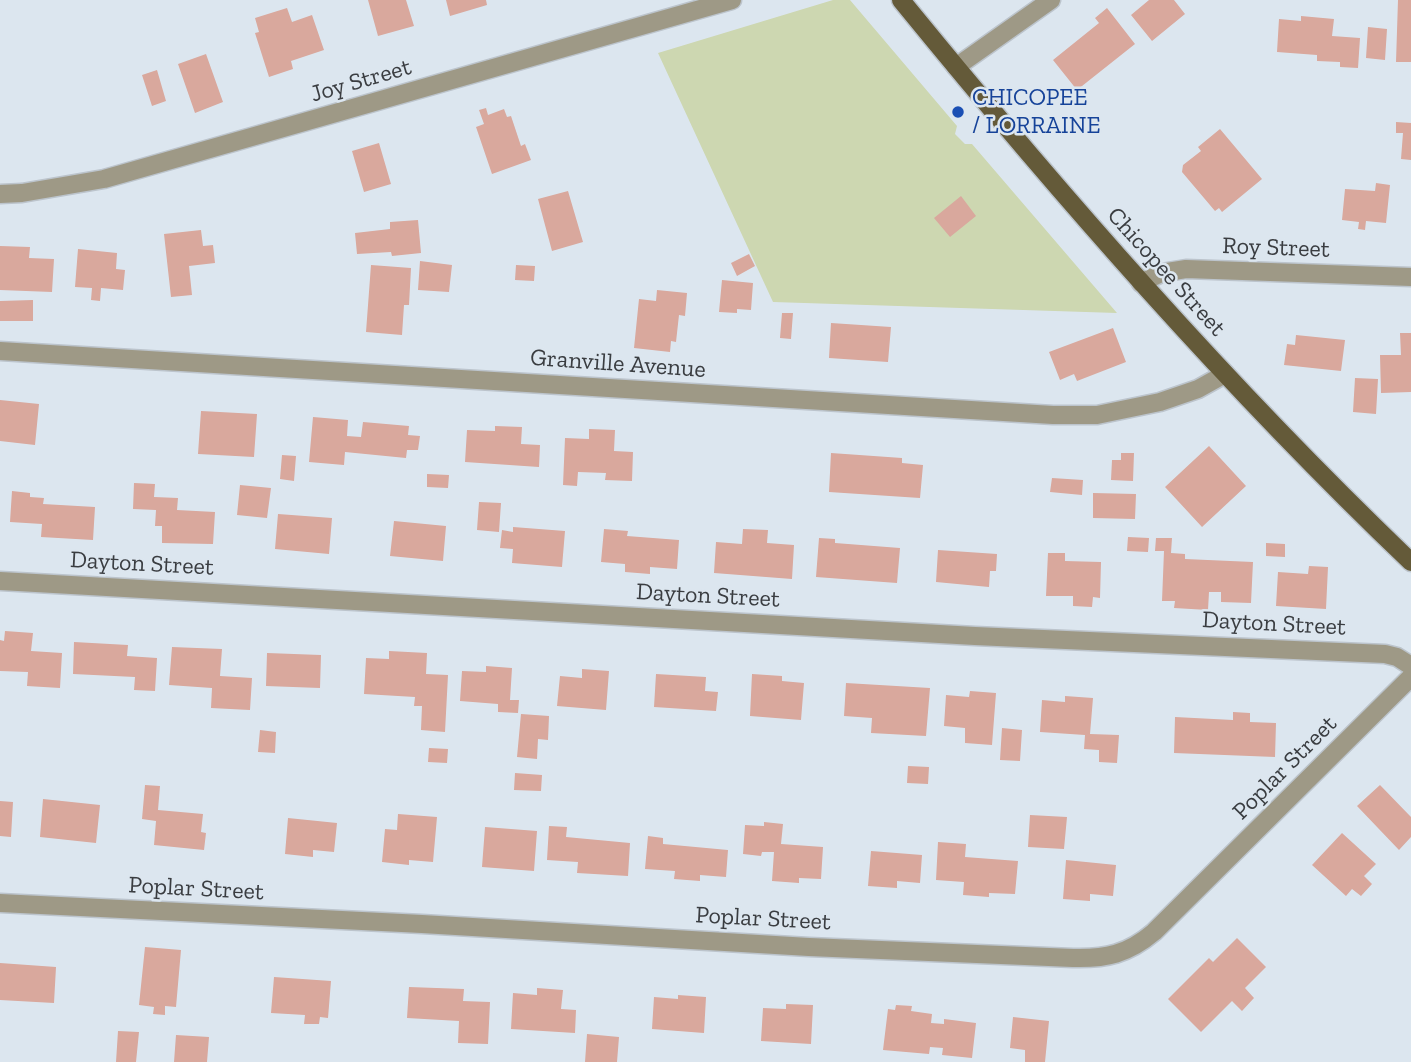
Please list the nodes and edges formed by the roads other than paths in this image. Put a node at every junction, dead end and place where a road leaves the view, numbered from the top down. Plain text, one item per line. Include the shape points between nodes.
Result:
1 (732, 0) edge
2 (901, 0) edge
3 (1051, 0) edge
4 (956, 68) junction
5 (0, 194) edge
6 (1411, 277) edge
7 (1141, 283) junction
8 (0, 351) edge
9 (1225, 374) junction
10 (1410, 560) edge
11 (0, 580) edge
12 (1411, 666) edge
13 (1411, 677) edge
14 (0, 903) edge

1 - 5 street, Joy Street via 104,180
2 - 4 main road, Chicopee Street
3 - 4 street
4 - 7 main road, Chicopee Street
6 - 7 street, Roy Street via 1186,269
7 - 9 main road, Chicopee Street
8 - 9 street, Granville Avenue via 1053,415 1097,415 1160,402
9 - 10 main road, Chicopee Street
11 - 12 street, Dayton Street via 961,635 1385,654
13 - 14 street, Poplar Street via 1154,932 1133,948 1110,956 809,947

